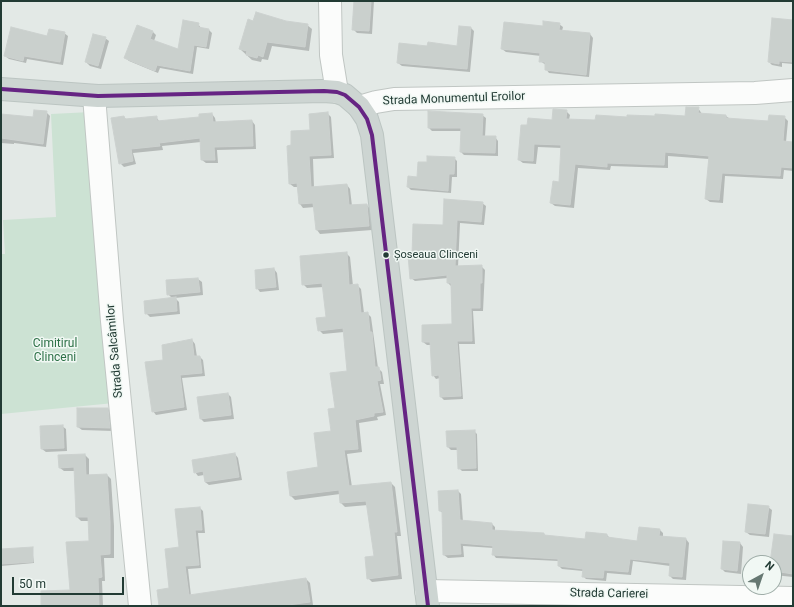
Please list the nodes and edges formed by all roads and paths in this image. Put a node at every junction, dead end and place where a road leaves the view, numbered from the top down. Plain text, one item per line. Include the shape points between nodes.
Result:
1 (330, 1) edge
2 (1, 89) edge
3 (793, 90) edge
4 (337, 92) junction
5 (94, 96) junction
6 (359, 107) junction
7 (427, 598) edge
8 (793, 598) edge
9 (140, 606) edge

1 - 4 street via 331,55
2 - 5 main road
3 - 6 street, Strada Monumentul Eroilor via 755,93 394,100
4 - 5 main road via 324,90
4 - 6 main road via 352,99
5 - 9 street, Strada Salcâmilor via 112,321
6 - 7 main road via 368,119 372,135
7 - 8 street, Strada Carierei

